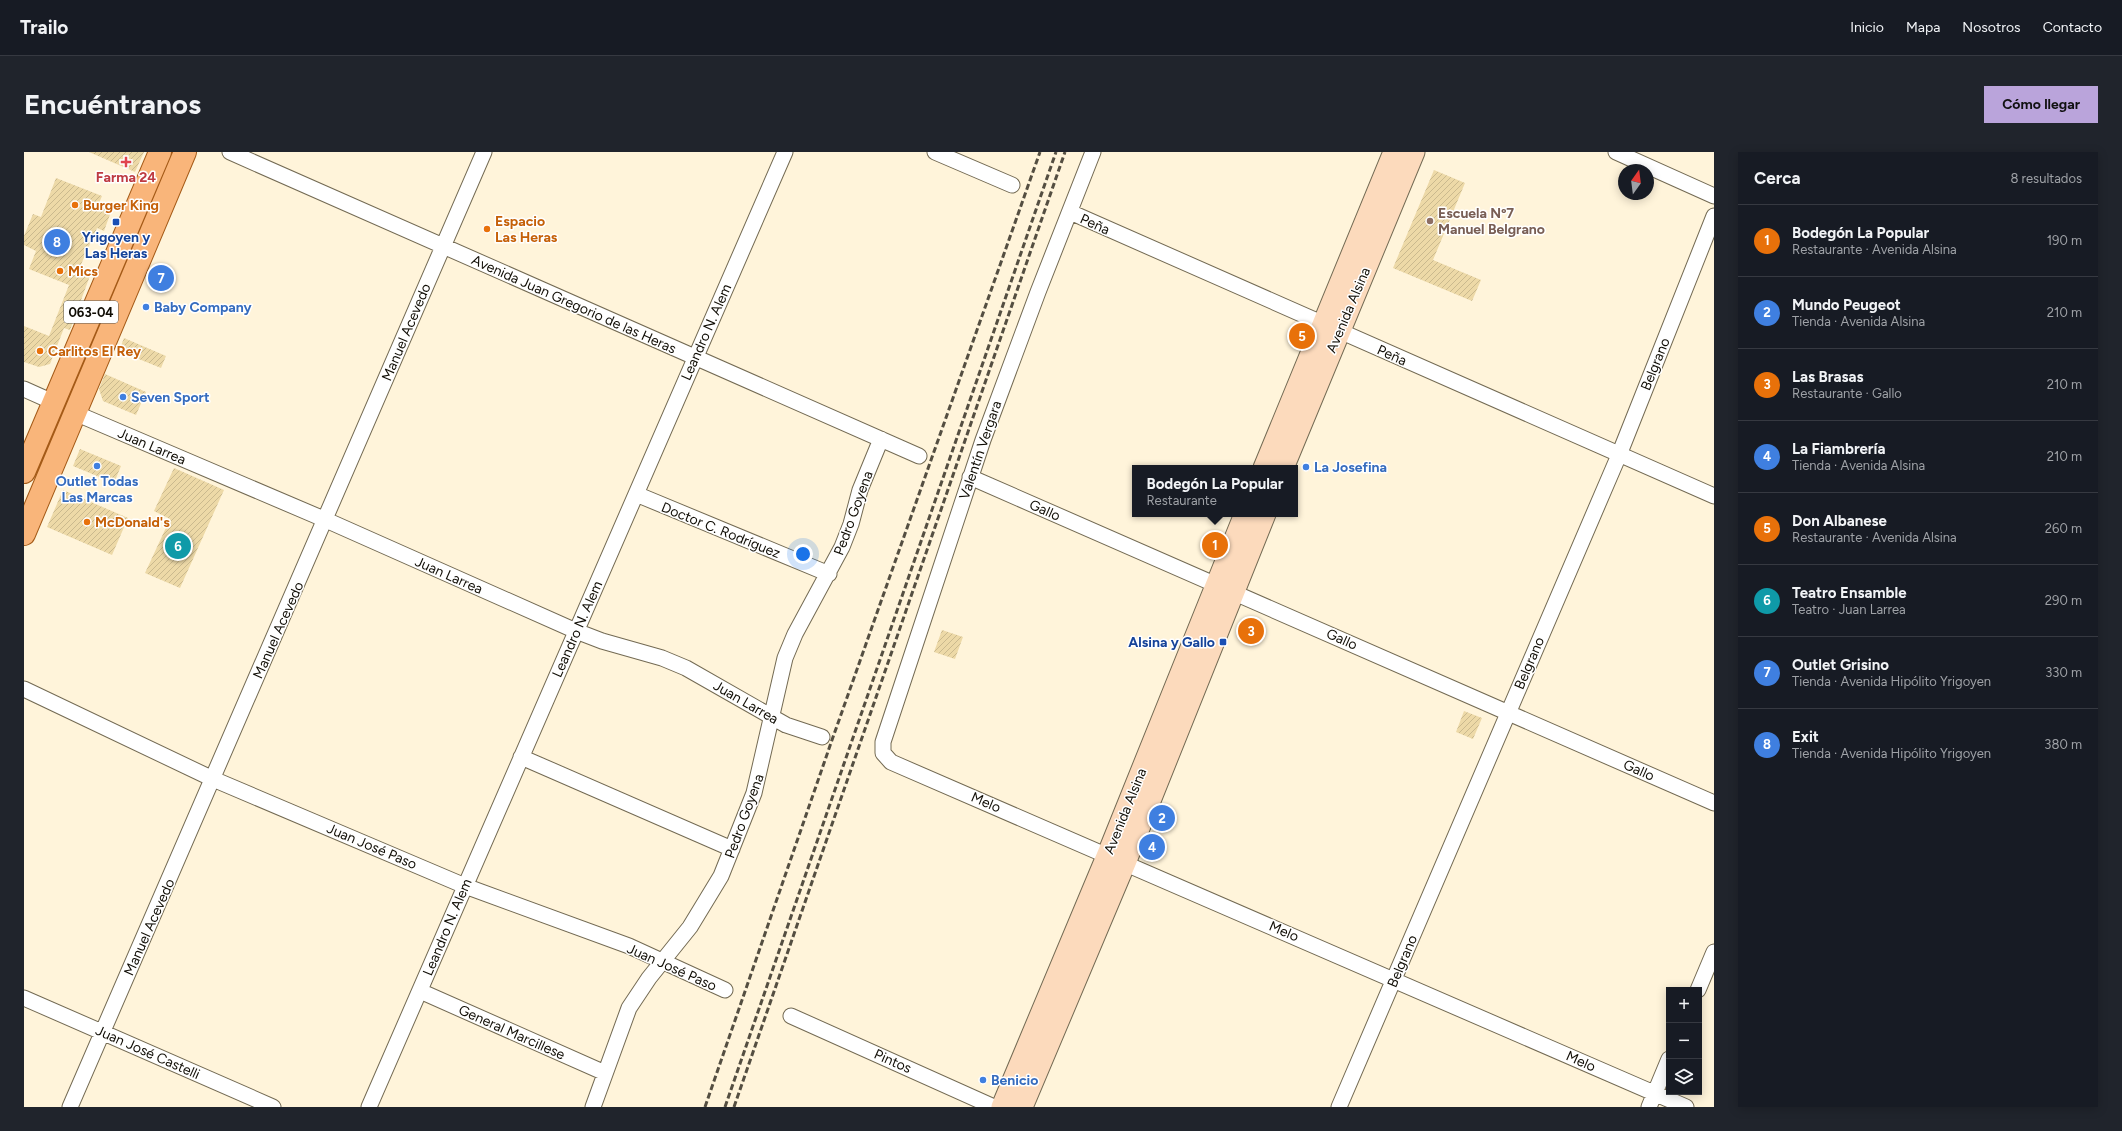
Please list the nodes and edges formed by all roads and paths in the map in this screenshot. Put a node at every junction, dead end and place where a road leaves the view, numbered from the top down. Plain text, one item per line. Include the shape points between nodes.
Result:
1 (160, 152) edge
2 (185, 152) edge
3 (230, 152) edge
4 (484, 152) edge
5 (785, 152) edge
6 (935, 152) edge
7 (1093, 152) edge
8 (1394, 152) edge
9 (1414, 152) edge
10 (1616, 152) edge
11 (1012, 185) dead end
12 (1714, 196) edge
13 (1070, 212) junction
14 (1714, 216) edge
15 (443, 246) junction
16 (1330, 327) junction
17 (695, 357) junction
18 (24, 389) edge
19 (53, 402) junction
20 (75, 413) junction
21 (881, 439) junction
22 (1619, 455) junction
23 (919, 456) dead end
24 (1265, 465) edge
25 (1284, 465) edge
26 (24, 472) edge
27 (970, 477) junction
28 (636, 494) junction
29 (1714, 496) edge
30 (1244, 517) edge
31 (1263, 517) edge
32 (326, 520) junction
33 (24, 534) edge
34 (829, 574) junction
35 (1225, 589) junction
36 (576, 631) junction
37 (24, 689) edge
38 (1508, 712) junction
39 (771, 717) junction
40 (822, 737) dead end
41 (883, 753) joint
42 (521, 757) junction
43 (213, 779) junction
44 (1714, 803) edge
45 (732, 849) junction
46 (1116, 859) junction
47 (465, 886) junction
48 (1714, 952) edge
49 (664, 961) junction
50 (1394, 979) junction
51 (1699, 987) edge
52 (725, 990) dead end
53 (420, 991) junction
54 (24, 998) edge
55 (791, 1016) dead end
56 (103, 1032) junction
57 (1666, 1066) edge
58 (605, 1073) junction
59 (1651, 1100) edge
60 (70, 1107) edge
61 (273, 1107) edge
62 (368, 1107) edge
63 (593, 1107) edge
64 (994, 1107) edge
65 (1002, 1107) edge
66 (1022, 1107) edge
67 (1339, 1107) edge
68 (1686, 1107) edge

1 - 19 main road, 063-04
2 - 20 main road, 063-04
3 - 15 street, Avenida Juan Gregorio de las Heras
4 - 15 street, Manuel Acevedo
5 - 17 street, Leandro N. Alem
6 - 11 street
7 - 13 street, Valentín Vergara
8 - 16 main road, Avenida Alsina
9 - 16 main road, Avenida Alsina
10 - 12 street
13 - 16 street, Peña
13 - 27 street, Valentín Vergara
14 - 22 street, Belgrano
15 - 17 street, Avenida Juan Gregorio de las Heras
15 - 32 street, Manuel Acevedo
16 - 22 street, Peña
16 - 24 main road, Avenida Alsina
16 - 25 main road, Avenida Alsina
17 - 21 street, Avenida Juan Gregorio de las Heras
17 - 28 street, Leandro N. Alem
18 - 19 street
19 - 26 main road, 063-04
20 - 32 street, Juan Larrea
20 - 33 main road, 063-04
21 - 23 street, Avenida Juan Gregorio de las Heras
21 - 34 street, Pedro Goyena via 860,490 849,530
22 - 29 street, Peña
22 - 38 street, Belgrano
27 - 35 street, Gallo
27 - 41 street, Valentín Vergara via 883,742
28 - 34 street, Doctor C. Rodríguez
28 - 36 street, Leandro N. Alem
30 - 35 main road, Avenida Alsina
31 - 35 main road, Avenida Alsina
32 - 36 street, Juan Larrea
32 - 43 street, Manuel Acevedo
34 - 39 street, Pedro Goyena via 785,658
35 - 38 street, Gallo
35 - 46 main road, Avenida Alsina
36 - 39 street, Juan Larrea via 674,663
36 - 42 street, Leandro N. Alem
37 - 43 street, Juan José Paso
38 - 44 street, Gallo
38 - 50 street, Belgrano
39 - 40 street, Juan Larrea
39 - 45 street, Pedro Goyena via 754,793
41 - 46 street, Melo via 891,762
42 - 45 street
42 - 47 street, Leandro N. Alem
43 - 47 street, Juan José Paso
43 - 56 street, Manuel Acevedo
45 - 49 street, Pedro Goyena via 721,876 704,905
46 - 50 street, Melo
46 - 65 main road, Avenida Alsina
46 - 66 main road, Avenida Alsina
47 - 49 street, Juan José Paso
47 - 53 street, Leandro N. Alem
48 - 51 street
49 - 52 street, Juan José Paso
49 - 58 street, Pedro Goyena via 635,997 624,1016
50 - 59 street, Melo
50 - 67 street, Belgrano
53 - 58 street, General Marcillese
53 - 62 street, Leandro N. Alem
54 - 56 street, Juan José Castelli
55 - 64 street, Pintos
56 - 60 street, Manuel Acevedo
56 - 61 street, Juan José Castelli
57 - 59 street
58 - 63 street, Pedro Goyena
59 - 68 street, Melo

